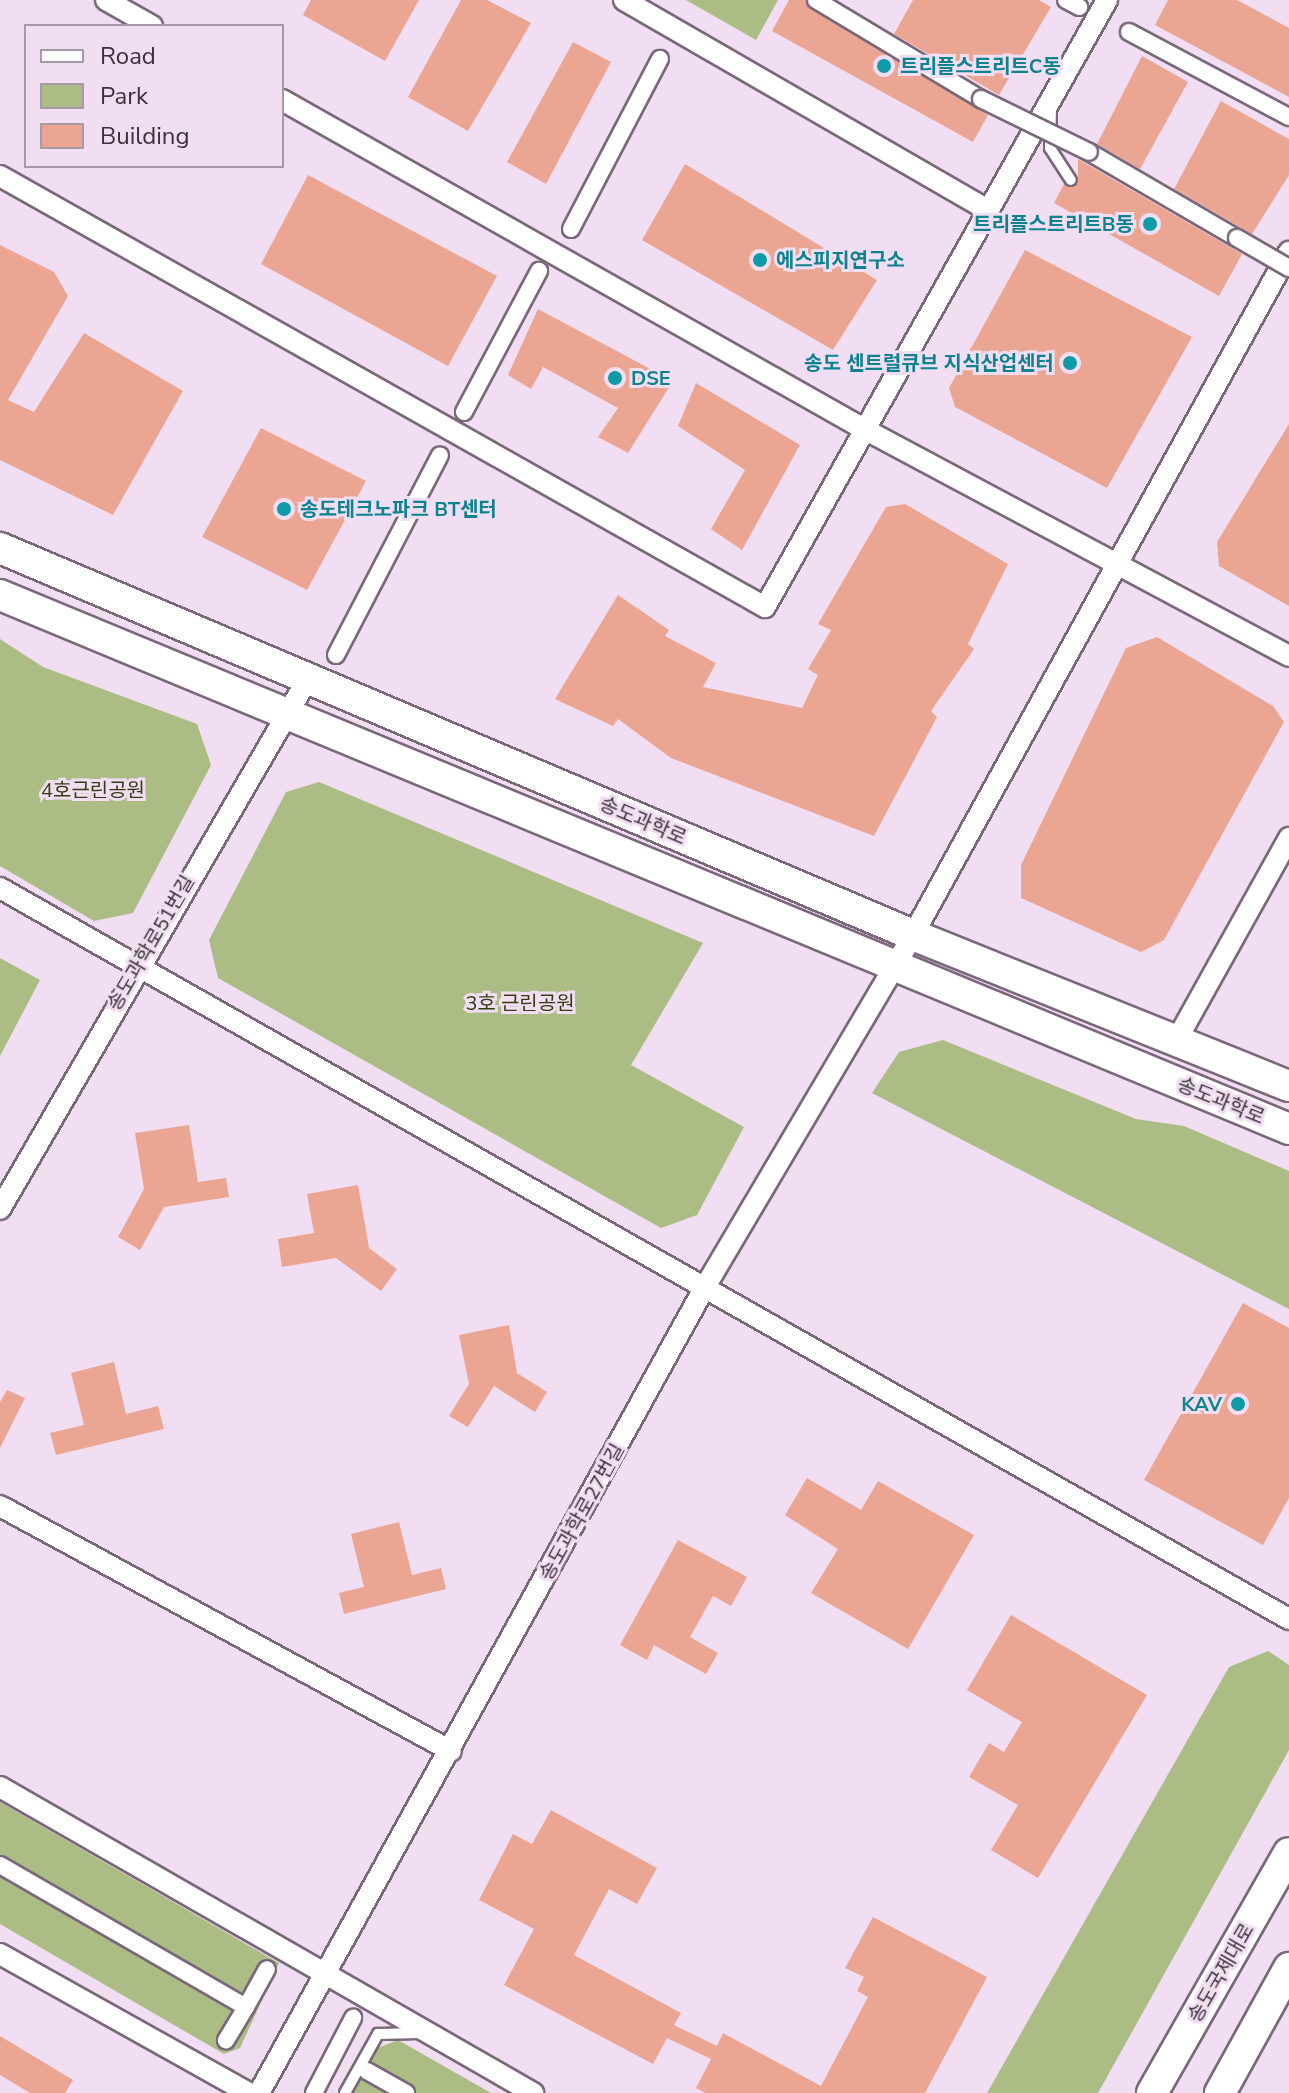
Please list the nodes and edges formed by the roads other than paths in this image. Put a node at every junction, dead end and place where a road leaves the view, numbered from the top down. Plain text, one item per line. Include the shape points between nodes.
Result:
1 (106, 0) edge
2 (624, 0) edge
3 (816, 0) edge
4 (1107, 0) edge
5 (148, 24) edge
6 (1129, 32) dead end
7 (660, 59) dead end
8 (284, 101) edge
9 (1051, 104) junction
10 (1289, 117) edge
11 (0, 176) edge
12 (1071, 180) dead end
13 (989, 211) junction
14 (571, 229) dead end
15 (1289, 252) edge
16 (1289, 268) edge
17 (539, 271) dead end
18 (464, 412) dead end
19 (864, 429) junction
20 (440, 455) dead end
21 (0, 548) edge
22 (1114, 563) junction
23 (0, 595) edge
24 (336, 655) dead end
25 (1289, 656) edge
26 (307, 680) junction
27 (286, 715) junction
28 (1289, 838) edge
29 (0, 888) edge
30 (913, 935) junction
31 (137, 964) junction
32 (893, 970) junction
33 (1175, 1043) junction
34 (1289, 1086) edge
35 (1289, 1129) edge
36 (0, 1209) edge
37 (702, 1292) junction
38 (0, 1506) edge
39 (1289, 1619) edge
40 (451, 1751) junction
41 (0, 1787) edge
42 (1289, 1853) edge
43 (0, 1865) edge
44 (0, 1954) edge
45 (1289, 1968) edge
46 (267, 1969) dead end
47 (323, 1974) junction
48 (246, 2007) junction
49 (353, 2018) dead end
50 (426, 2032) junction
51 (226, 2040) dead end
52 (367, 2071) dead end
53 (249, 2093) edge
54 (259, 2093) edge
55 (314, 2093) edge
56 (345, 2093) edge
57 (406, 2093) edge
58 (533, 2093) edge
59 (1152, 2093) edge
60 (1220, 2093) edge

1 - 5 street
2 - 13 street
3 - 16 street, bridge via 981,99 1089,152
4 - 9 street
6 - 10 street
7 - 14 street
8 - 19 street
9 - 12 lane via 1050,148
9 - 13 street
11 - 19 street via 765,607
13 - 19 street
15 - 22 street, 송도과학로27번길
17 - 18 street
19 - 22 street
20 - 24 street
21 - 26 main road, 송도과학로
22 - 25 street
22 - 30 street, 송도과학로27번길
23 - 27 main road, 송도과학로
26 - 27 street, 송도과학로51번길
26 - 30 main road, 송도과학로
27 - 31 street, 송도과학로51번길
27 - 32 main road, 송도과학로
28 - 33 street
29 - 31 street
30 - 32 street, 송도과학로27번길
30 - 33 main road, 송도과학로
31 - 36 street, 송도과학로51번길
31 - 37 street
32 - 35 main road, 송도과학로
32 - 37 street, 송도과학로27번길
33 - 34 main road, 송도과학로
37 - 39 street
37 - 40 street, 송도과학로27번길
38 - 40 street
40 - 47 street, 송도과학로27번길
41 - 47 street
42 - 59 main road, 송도국제대로
43 - 48 street
44 - 53 street
45 - 60 main road
46 - 48 street
47 - 50 street
47 - 54 street, 송도과학로27번길
48 - 51 street
49 - 55 street
50 - 56 lane via 378,2034
50 - 58 street
52 - 57 street

